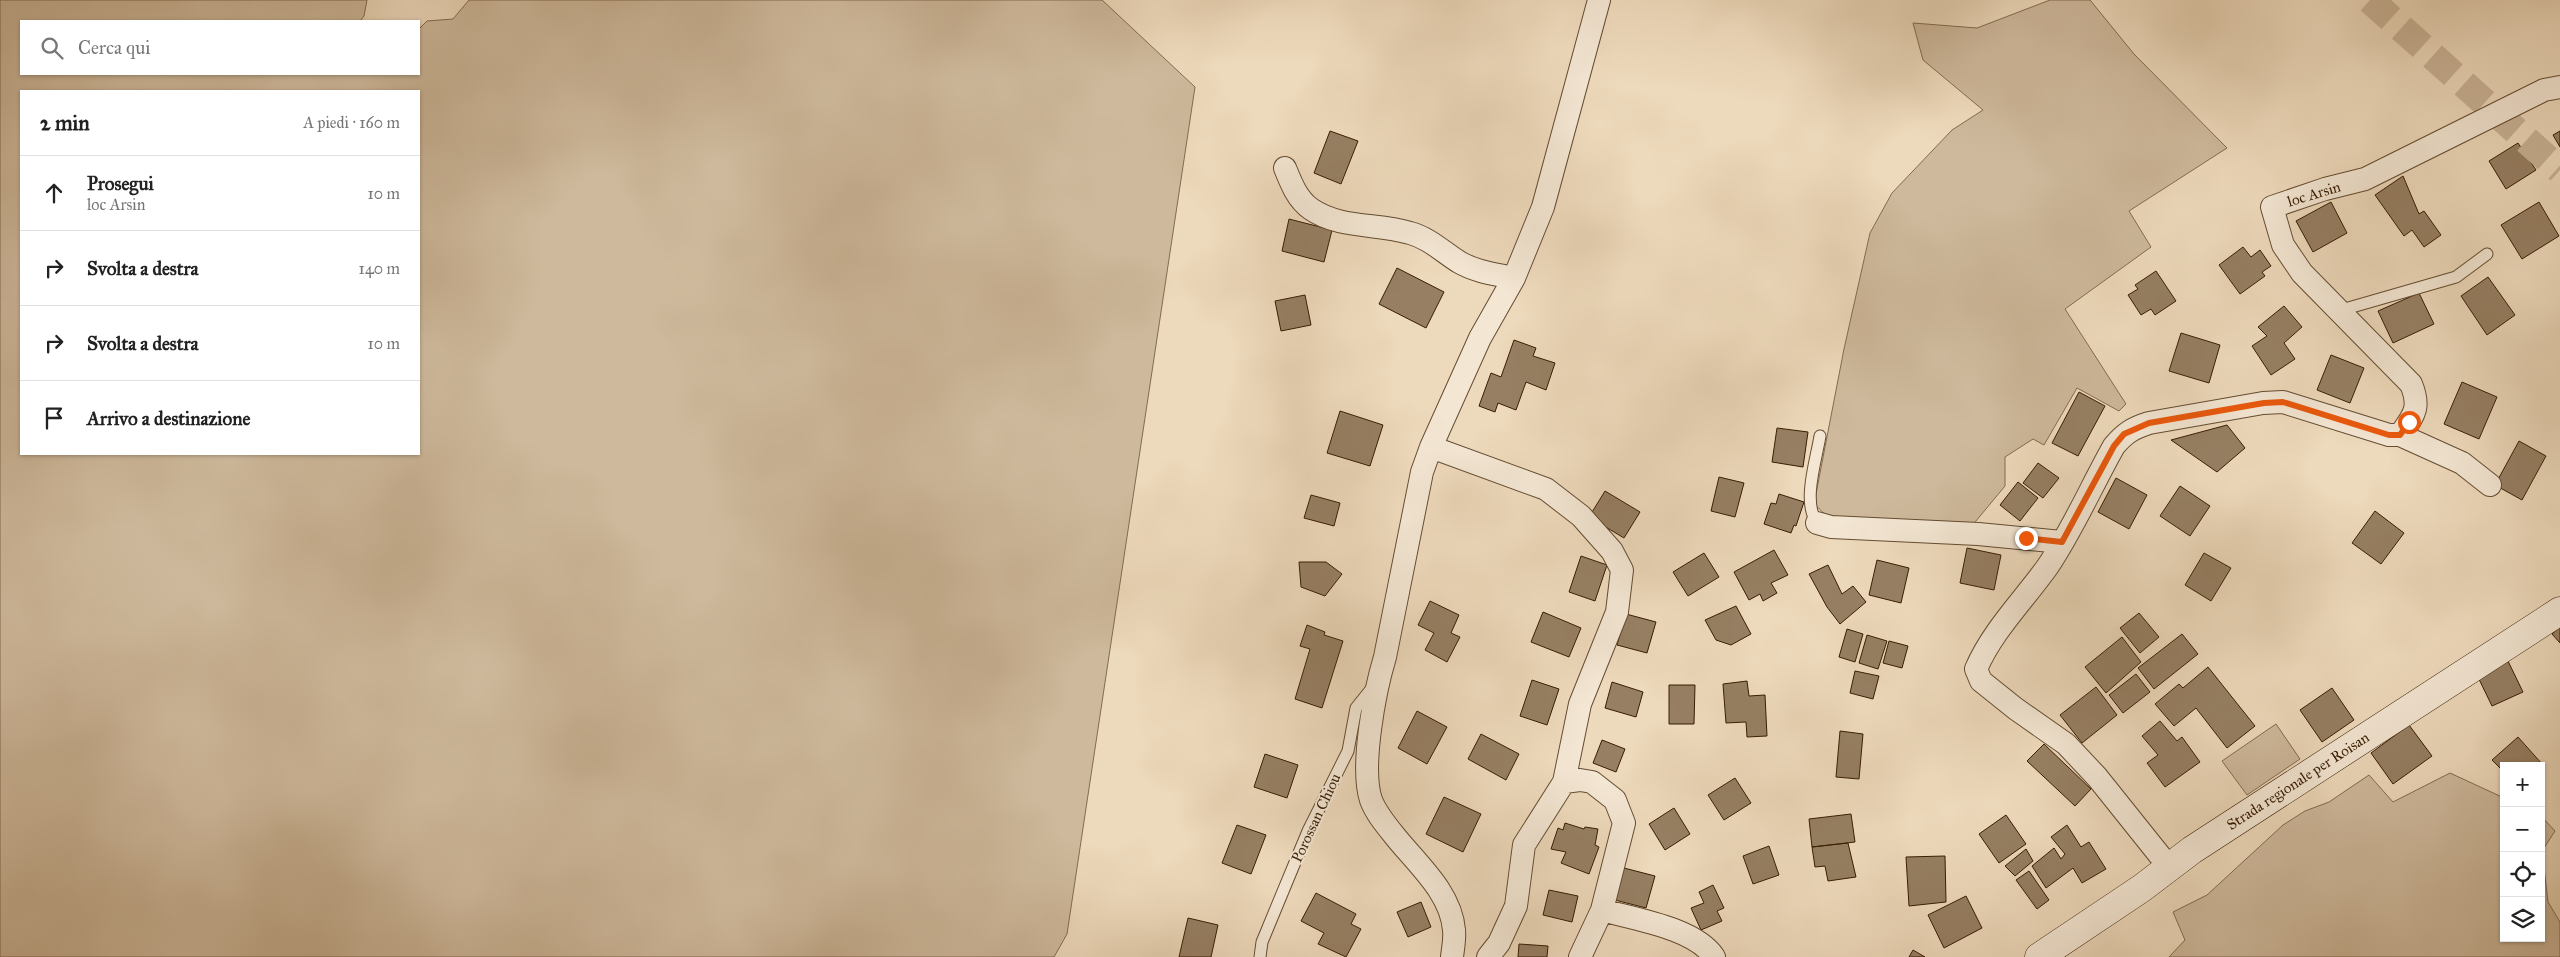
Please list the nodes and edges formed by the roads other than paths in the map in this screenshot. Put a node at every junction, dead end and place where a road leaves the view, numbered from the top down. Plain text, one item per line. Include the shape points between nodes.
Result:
1 (1599, 0) edge
2 (2560, 87) edge
3 (1285, 168) dead end
4 (2487, 254) dead end
5 (1514, 278) junction
6 (2338, 311) junction
7 (2400, 435) junction
8 (1820, 436) dead end
9 (1435, 438) junction
10 (2490, 485) dead end
11 (1817, 523) joint
12 (2062, 542) junction
13 (2560, 611) edge
14 (1377, 683) junction
15 (1564, 782) junction
16 (2169, 867) junction
17 (1602, 910) junction
18 (1260, 957) edge
19 (1452, 957) edge
20 (1488, 957) edge
21 (1580, 957) edge
22 (1714, 957) edge
23 (2038, 957) edge

1 - 5 street, Porossan Chiou via 1543,207
2 - 6 street, loc Arsin via 2544,90 2366,179 2272,207 2283,245 2302,273
3 - 5 street via 1294,190 1310,208 1335,220 1410,233 1431,242 1461,263
4 - 6 lane via 2456,277
5 - 9 street, Porossan Chiou via 1480,338
6 - 7 street, loc Arsin via 2411,384 2416,408
7 - 10 street via 2462,463
7 - 12 street via 2389,435 2283,402 2133,428 2114,446
8 - 11 lane via 1809,503
9 - 14 street, Porossan Chiou via 1422,472
9 - 15 street via 1546,489 1581,516 1612,551 1622,570 1617,612 1580,704
11 - 12 street via 1831,527 1978,534
12 - 16 street via 2048,566 2011,611 1976,669 1981,681 2066,744
13 - 16 main road, Strada regionale per Roisan
14 - 18 lane, Porossan Chiou via 1356,708 1348,751 1301,848 1262,942
14 - 19 street, Porossan Chiou via 1368,756 1371,799 1380,818 1442,893 1454,930
15 - 17 street via 1592,782 1615,800 1624,823
15 - 20 street via 1524,845 1516,906 1499,943
16 - 23 main road, Strada regionale per Roisan
17 - 21 street
17 - 22 street via 1683,933

